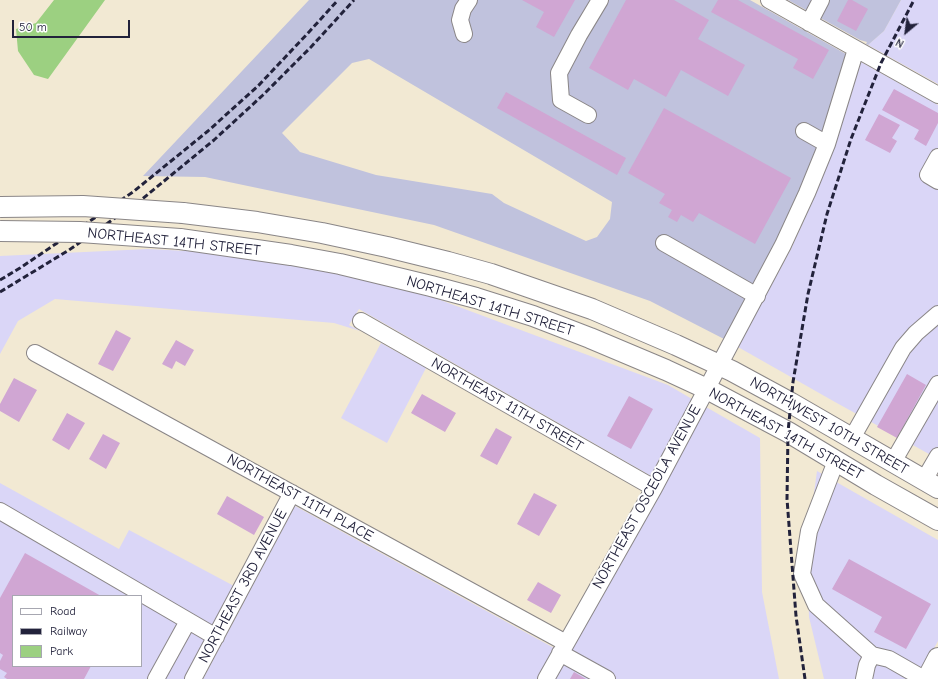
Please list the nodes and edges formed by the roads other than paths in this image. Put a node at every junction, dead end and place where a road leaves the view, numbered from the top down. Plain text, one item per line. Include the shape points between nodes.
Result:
1 (469, 0) edge
2 (600, 0) edge
3 (769, 0) edge
4 (821, 0) edge
5 (809, 22) junction
6 (464, 34) dead end
7 (856, 49) junction
8 (938, 95) edge
9 (588, 115) dead end
10 (804, 131) dead end
11 (827, 144) junction
12 (938, 157) edge
13 (938, 181) edge
14 (0, 207) edge
15 (0, 231) edge
16 (664, 243) dead end
17 (757, 296) junction
18 (938, 315) edge
19 (361, 321) dead end
20 (35, 353) dead end
21 (719, 365) junction
22 (938, 384) edge
23 (707, 389) junction
24 (852, 438) junction
25 (938, 456) edge
26 (836, 461) junction
27 (893, 462) junction
28 (931, 484) edge
29 (654, 488) junction
30 (292, 493) junction
31 (0, 511) edge
32 (938, 520) edge
33 (188, 621) junction
34 (216, 637) junction
35 (563, 648) junction
36 (872, 655) junction
37 (938, 658) edge
38 (156, 679) edge
39 (194, 679) edge
40 (546, 679) edge
41 (607, 679) edge
42 (864, 679) edge
43 (924, 679) edge
44 (927, 679) edge

1 - 6 street via 460,20
2 - 9 street via 559,73 561,100
3 - 5 street
4 - 5 street
5 - 7 street
7 - 8 street
7 - 11 street, NORTHEAST OSCEOLA AVENUE
10 - 11 street
11 - 17 street, NORTHEAST OSCEOLA AVENUE via 807,194
12 - 13 street via 928,175
14 - 21 main road, NORTHEAST 14TH STREET, bridge via 83,206 183,214 257,222 387,247 491,274 592,310
15 - 23 main road, NORTHEAST 14TH STREET, bridge via 80,232 180,239 340,264 476,298 532,316 590,338
16 - 17 street
17 - 21 street, NORTHEAST OSCEOLA AVENUE
18 - 24 street via 903,348
19 - 29 street, NORTHEAST 11TH STREET
20 - 30 street, NORTHEAST 11TH PLACE
21 - 23 street, NORTHEAST OSCEOLA AVENUE
21 - 24 main road, NORTHWEST 10TH STREET
22 - 27 street
23 - 26 main road, NORTHEAST 14TH STREET via 782,428
23 - 29 street, NORTHEAST OSCEOLA AVENUE
24 - 27 main road, NORTHWEST 10TH STREET
25 - 28 street
26 - 32 main road, NORTHEAST 14TH STREET
26 - 36 street via 809,531 802,574 816,605
27 - 28 main road, NORTHWEST 10TH STREET
29 - 35 street, NORTHEAST OSCEOLA AVENUE
30 - 34 street, NORTHEAST 3RD AVENUE
30 - 35 street, NORTHEAST 11TH PLACE
31 - 33 street
33 - 34 street
33 - 38 street
34 - 39 street, NORTHEAST 3RD AVENUE
35 - 40 street, NORTHEAST OSCEOLA AVENUE
35 - 41 street, NORTHEAST 11TH PLACE
36 - 42 street
36 - 43 street via 889,659
37 - 44 main road

